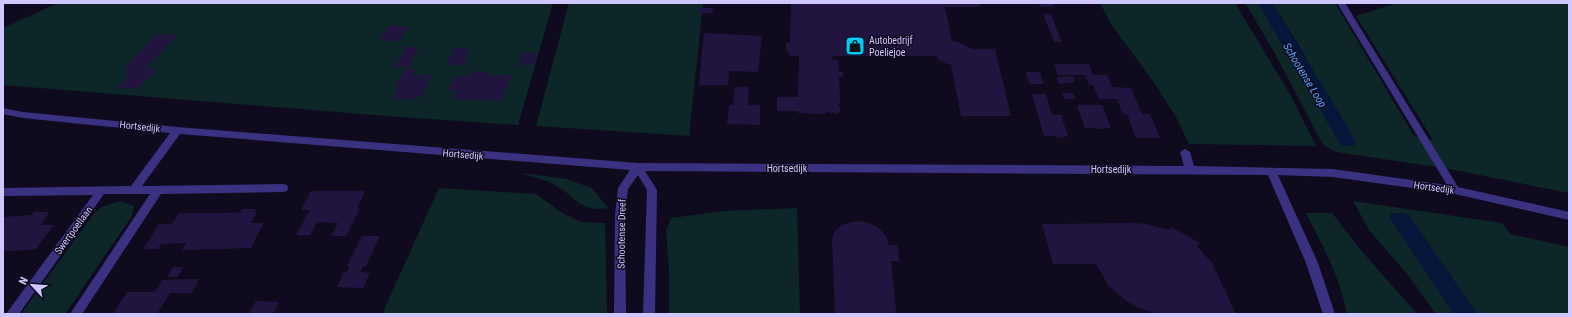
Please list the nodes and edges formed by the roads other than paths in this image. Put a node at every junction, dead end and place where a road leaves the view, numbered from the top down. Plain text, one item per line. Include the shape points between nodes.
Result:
1 (1341, 3) edge
2 (3, 111) edge
3 (177, 130) junction
4 (1185, 152) dead end
5 (638, 167) junction
6 (1190, 170) junction
7 (1271, 171) junction
8 (283, 188) dead end
9 (158, 190) junction
10 (1455, 190) junction
11 (101, 191) junction
12 (133, 191) junction
13 (3, 192) edge
14 (1569, 216) edge
15 (12, 314) edge
16 (76, 314) edge
17 (620, 314) edge
18 (650, 314) edge
19 (1329, 314) edge

1 - 10 street
2 - 3 street, Hortsedijk
3 - 5 street, Hortsedijk
3 - 12 street
4 - 6 street
5 - 6 street, Hortsedijk
5 - 17 street, Schootense Dreef via 623,188 620,214
5 - 18 street via 652,190
6 - 7 street, Hortsedijk
7 - 10 street, Hortsedijk via 1333,173
7 - 19 street via 1312,263
8 - 9 street
9 - 12 street
9 - 16 street
10 - 14 street, Hortsedijk
11 - 12 street
11 - 13 street
11 - 15 street, Swertpoellaan

